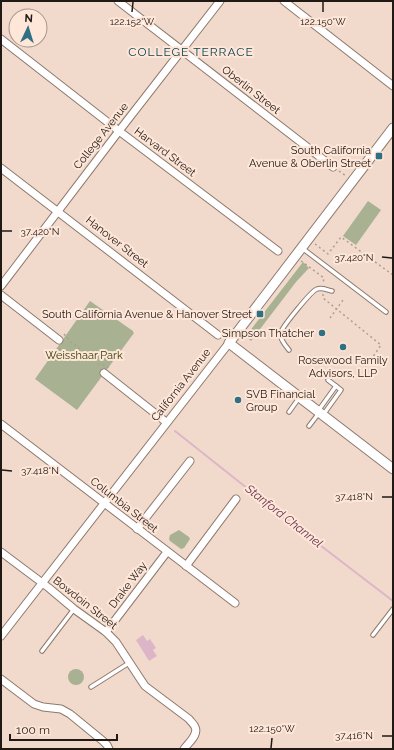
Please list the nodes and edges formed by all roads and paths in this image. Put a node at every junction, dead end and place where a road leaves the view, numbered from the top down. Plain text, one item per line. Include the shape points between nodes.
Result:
1 (118, 1) edge
2 (220, 1) edge
3 (284, 1) edge
4 (1, 40) edge
5 (182, 50) junction
6 (393, 86) edge
7 (393, 128) edge
8 (119, 131) junction
9 (333, 167) joint
10 (1, 168) edge
11 (352, 181) junction
12 (58, 211) junction
13 (308, 239) junction
14 (301, 248) junction
15 (278, 251) dead end
16 (295, 256) junction
17 (393, 275) edge
18 (1, 286) edge
19 (323, 288) junction
20 (332, 291) dead end
21 (1, 295) edge
22 (343, 300) dead end
23 (336, 309) junction
24 (386, 312) dead end
25 (330, 318) dead end
26 (218, 335) dead end
27 (68, 338) junction
28 (59, 340) joint
29 (229, 343) junction
30 (289, 350) dead end
31 (56, 359) dead end
32 (364, 370) dead end
33 (104, 373) joint
34 (328, 380) dead end
35 (336, 386) junction
36 (300, 398) junction
37 (289, 412) dead end
38 (320, 413) junction
39 (166, 422) junction
40 (1, 424) edge
41 (309, 426) dead end
42 (190, 461) dead end
43 (393, 470) edge
44 (236, 499) dead end
45 (104, 503) junction
46 (137, 529) junction
47 (1, 552) edge
48 (167, 552) junction
49 (186, 566) junction
50 (42, 583) junction
51 (235, 603) dead end
52 (74, 608) junction
53 (393, 609) edge
54 (106, 632) junction
55 (373, 635) dead end
56 (1, 636) edge
57 (42, 651) dead end
58 (130, 662) junction
59 (1, 679) edge
60 (92, 687) dead end
61 (109, 749) edge
62 (184, 749) edge

1 - 5 street, Oberlin Street
2 - 5 street, College Avenue
3 - 6 street
4 - 8 street, Harvard Street
5 - 8 street, College Avenue
5 - 9 street, Oberlin Street
7 - 11 street, California Avenue
8 - 12 street, College Avenue
8 - 15 street, Harvard Street
9 - 11 path
10 - 12 street, Hanover Street
11 - 13 street, California Avenue
12 - 18 street, College Avenue
12 - 26 street, Hanover Street
13 - 14 street, California Avenue
13 - 17 path via 328,254 341,237
14 - 16 street, California Avenue
14 - 24 lane
16 - 19 path via 324,278
16 - 29 street, California Avenue
19 - 20 lane
19 - 23 path via 322,298
19 - 30 lane via 312,293 282,330 281,337
21 - 28 street
22 - 23 path
23 - 25 path
23 - 32 path via 381,345
27 - 28 path via 64,334
27 - 31 path via 57,352
27 - 33 path via 99,364 107,366
29 - 36 street
29 - 39 street, California Avenue
33 - 39 street
34 - 35 lane
35 - 38 lane
35 - 38 lane via 341,390
36 - 37 lane
36 - 38 street
38 - 41 lane
38 - 43 street
39 - 45 street, California Avenue
40 - 45 street, Columbia Street
42 - 46 street
44 - 49 street
45 - 46 street, Columbia Street
45 - 50 street, California Avenue
46 - 48 street, Columbia Street
47 - 50 street, Bowdoin Street
48 - 49 street, Columbia Street
48 - 54 street, Drake Way
49 - 51 street, Columbia Street
50 - 52 street, Bowdoin Street
50 - 56 street, California Avenue
52 - 54 street, Bowdoin Street
52 - 57 lane
53 - 55 lane
54 - 58 street, Bowdoin Street
58 - 60 lane
58 - 62 street, Bowdoin Street via 145,686 196,727 195,734
59 - 61 street via 34,704 61,709 70,714

